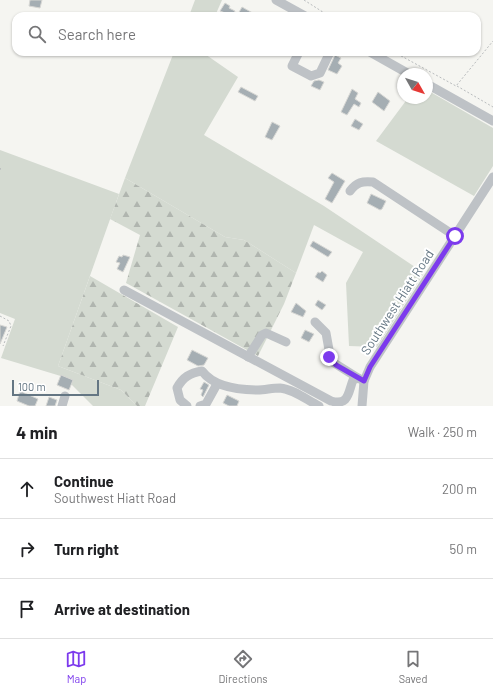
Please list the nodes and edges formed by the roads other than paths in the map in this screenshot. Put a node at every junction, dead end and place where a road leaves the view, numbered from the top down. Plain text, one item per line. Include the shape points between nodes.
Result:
1 (276, 0) edge
2 (298, 12) edge
3 (297, 56) edge
4 (328, 56) edge
5 (377, 56) edge
6 (398, 68) edge
7 (433, 87) edge
8 (493, 121) edge
9 (493, 177) edge
10 (350, 191) dead end
11 (455, 236) junction
12 (124, 290) dead end
13 (315, 322) dead end
14 (286, 342) dead end
15 (248, 357) junction
16 (361, 380) junction
17 (217, 384) junction
18 (65, 396) dead end
19 (62, 406) edge
20 (187, 406) edge
21 (200, 406) edge
22 (319, 406) edge
23 (362, 406) edge

1 - 2 street
3 - 4 street via 292,66 311,76 320,73
5 - 6 street
7 - 8 street
9 - 11 street, Southwest Hiatt Road
10 - 11 street via 356,183 373,182
11 - 16 street, Southwest Hiatt Road
12 - 15 street
13 - 16 street via 326,333 331,361
14 - 15 street via 266,333
15 - 16 street via 312,392 338,403 344,402 348,397 353,380
16 - 23 street, Southwest Hiatt Road
17 - 20 street via 208,379 202,371 182,379 177,388 180,400
17 - 21 street via 206,404
17 - 22 street via 244,390 280,388
18 - 19 street

